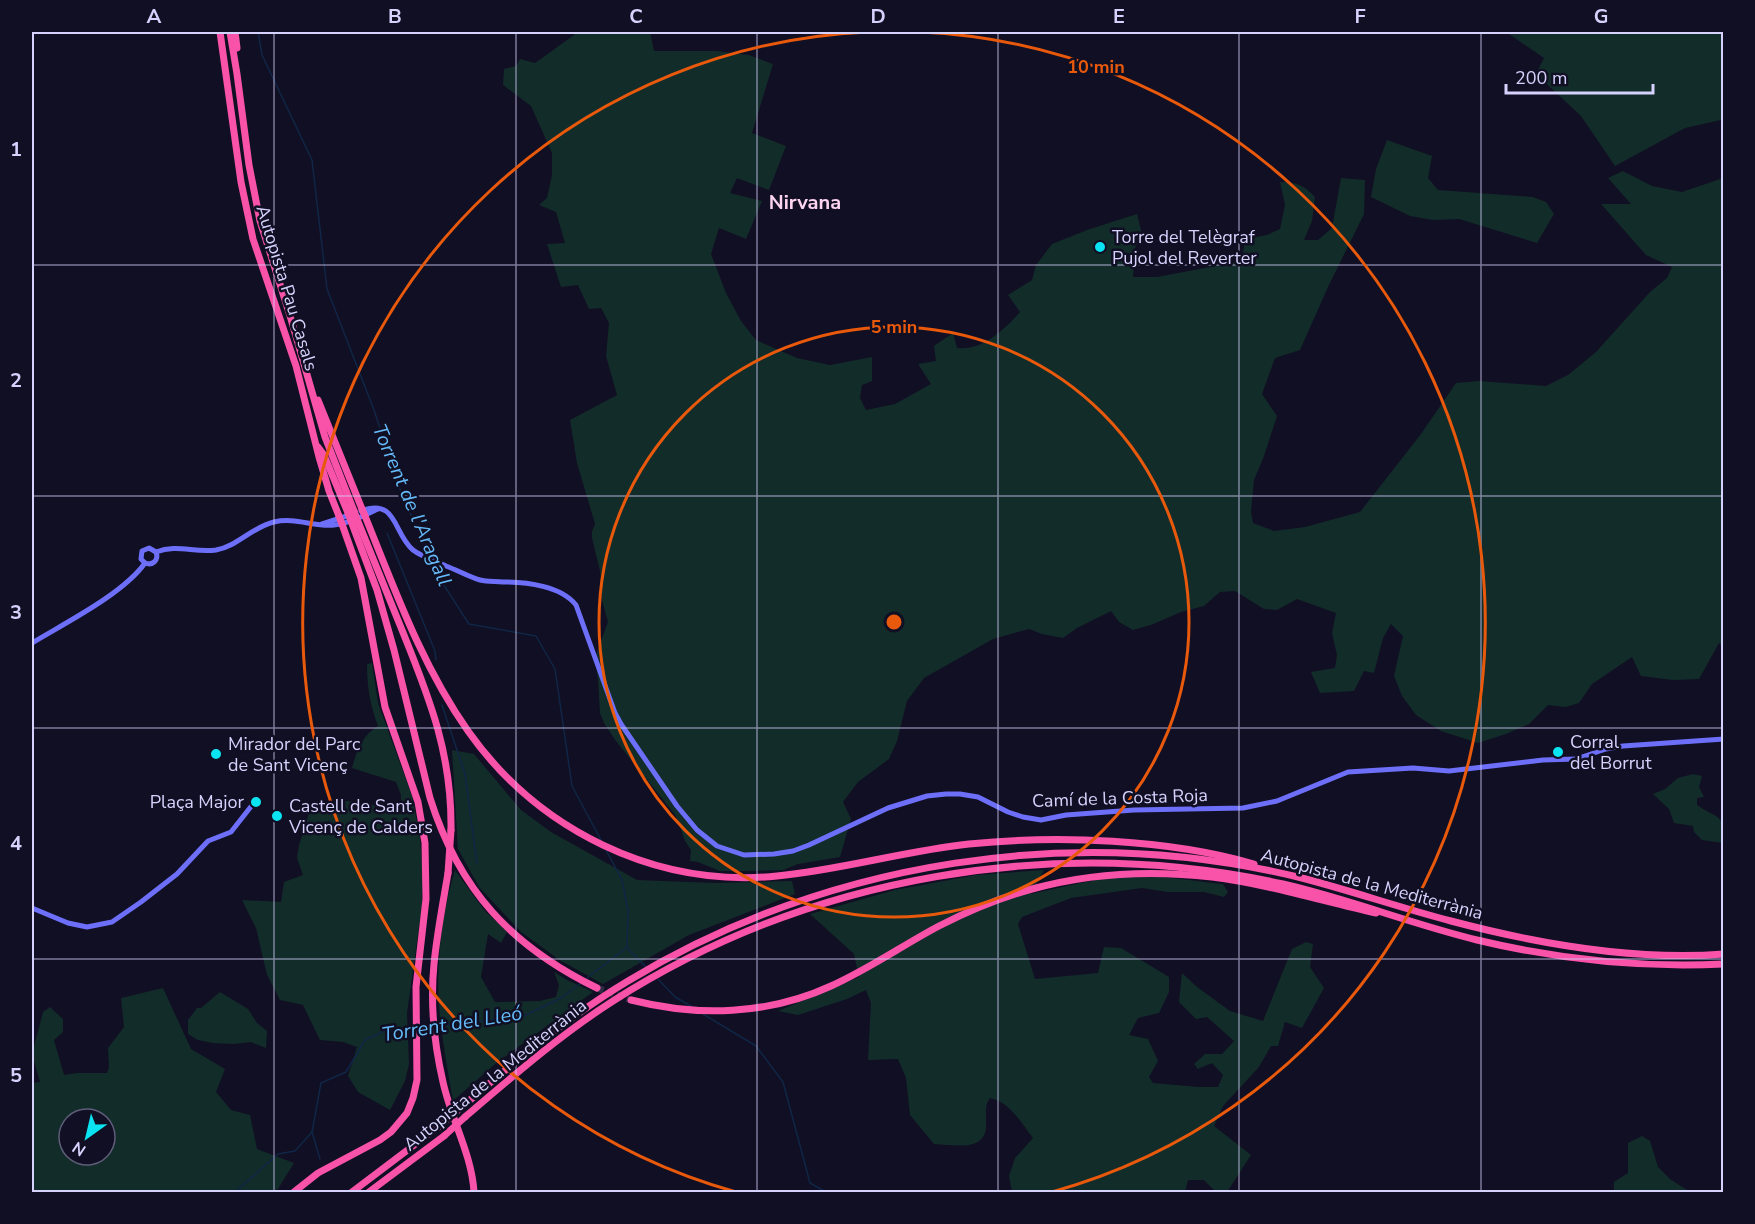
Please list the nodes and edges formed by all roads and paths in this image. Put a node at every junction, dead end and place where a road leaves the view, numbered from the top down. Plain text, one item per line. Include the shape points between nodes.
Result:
1 (217, 32) edge
2 (230, 32) edge
3 (235, 32) edge
4 (237, 74) junction
5 (306, 369) junction
6 (317, 445) junction
7 (351, 512) junction
8 (354, 520) junction
9 (156, 552) junction
10 (145, 563) junction
11 (32, 643) edge
12 (1724, 740) edge
13 (253, 804) dead end
14 (1303, 878) junction
15 (32, 908) edge
16 (1404, 920) junction
17 (1724, 954) edge
18 (1724, 964) edge
19 (597, 988) tunnel mouth
20 (632, 1000) tunnel mouth
21 (294, 1192) edge
22 (352, 1192) edge
23 (369, 1192) edge
24 (474, 1192) edge

1 - 6 highway, Autopista Pau Casals via 253,239 296,366
2 - 4 highway, Autopista Pau Casals
3 - 4 highway
4 - 5 highway, Autopista Pau Casals via 255,204
5 - 7 highway
5 - 14 highway, bridge via 401,605 454,709 507,778 545,811 582,835 656,866 725,877 799,874 921,851 1021,840 1145,845 1232,858
6 - 7 highway
6 - 21 highway, bridge via 329,491 361,578 385,707 415,794 427,860 426,899 416,987 417,1080 407,1113 380,1140 324,1169
7 - 8 highway, bridge
8 - 19 highway via 387,623 432,804 454,858 481,899 514,934 554,965
8 - 24 highway, bridge via 433,709 448,772 452,830 434,963 434,1022 444,1085
9 - 10 street via 154,562
9 - 10 street via 149,548 142,551
9 - 12 street, Camí de la Costa Roja via 171,548 222,549 274,522 337,525 379,508 390,513 408,545 422,555 480,580 524,583 559,593 574,602 621,724 688,821 710,842 736,854 793,851 888,808 937,795 978,797 1016,815 1041,820 1134,810 1243,808 1277,801 1348,772 1413,768 1449,771 1576,759 1623,746
10 - 11 street via 130,580
13 - 15 street via 231,832 208,841 177,874 112,922 87,927
14 - 17 highway, Autopista de la Mediterrània via 1522,938 1621,952
14 - 22 highway, Autopista de la Mediterrània, bridge via 1204,860 1079,853 983,858 857,883 809,898 693,946 598,1000
16 - 18 highway, Autopista de la Mediterrània via 1478,940 1567,956
16 - 20 highway via 1213,878 1107,876 1048,885 982,906 840,982 782,1003 708,1011
16 - 23 highway, Autopista de la Mediterrània, bridge via 1283,884 1216,872 1106,862 956,872 842,898 741,934 614,1001 525,1066 444,1136

